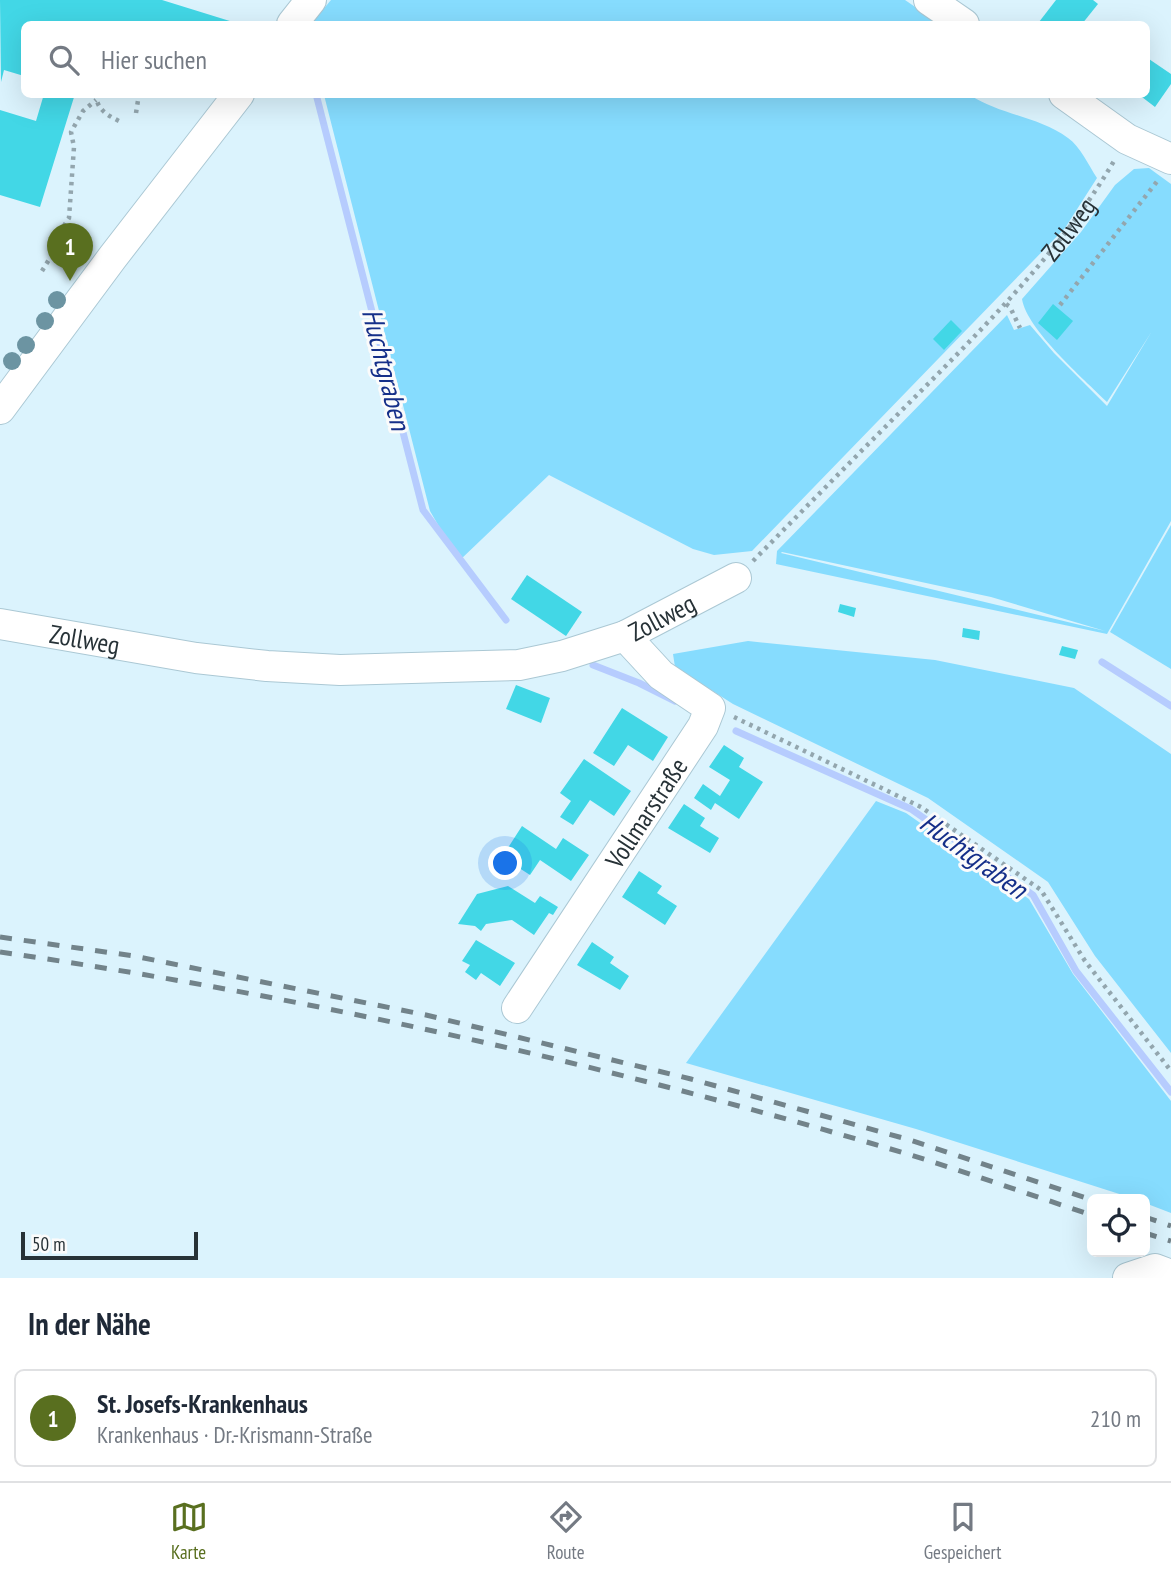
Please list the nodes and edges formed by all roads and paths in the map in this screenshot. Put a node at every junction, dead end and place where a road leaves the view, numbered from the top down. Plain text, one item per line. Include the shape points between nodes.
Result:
1 (311, 0) edge
2 (929, 0) edge
3 (294, 21) edge
4 (960, 21) edge
5 (95, 98) edge
6 (97, 98) edge
7 (138, 98) edge
8 (236, 98) edge
9 (1070, 98) edge
10 (136, 113) dead end
11 (121, 122) dead end
12 (1127, 139) junction
13 (1166, 168) edge
14 (42, 271) dead end
15 (1006, 304) junction
16 (1060, 305) dead end
17 (1020, 328) dead end
18 (0, 409) edge
19 (736, 578) joint
20 (0, 624) edge
21 (625, 636) junction
22 (710, 708) junction
23 (517, 1008) dead end
24 (1171, 1071) edge
25 (1171, 1275) edge
26 (1128, 1278) edge

1 - 3 street
2 - 4 street
5 - 14 path via 71,132 69,218
6 - 11 path via 105,114
7 - 10 path
8 - 18 street
9 - 12 street
12 - 13 street
12 - 15 path, Zollweg via 1068,230
13 - 16 path
15 - 17 path
15 - 19 path, Zollweg
19 - 21 street, Zollweg
20 - 21 street, Zollweg via 196,658 340,670 519,665
21 - 22 street via 662,675
22 - 23 street, Vollmarstraße via 703,726
22 - 24 path via 922,807 1041,890 1085,961
25 - 26 street via 1155,1269

